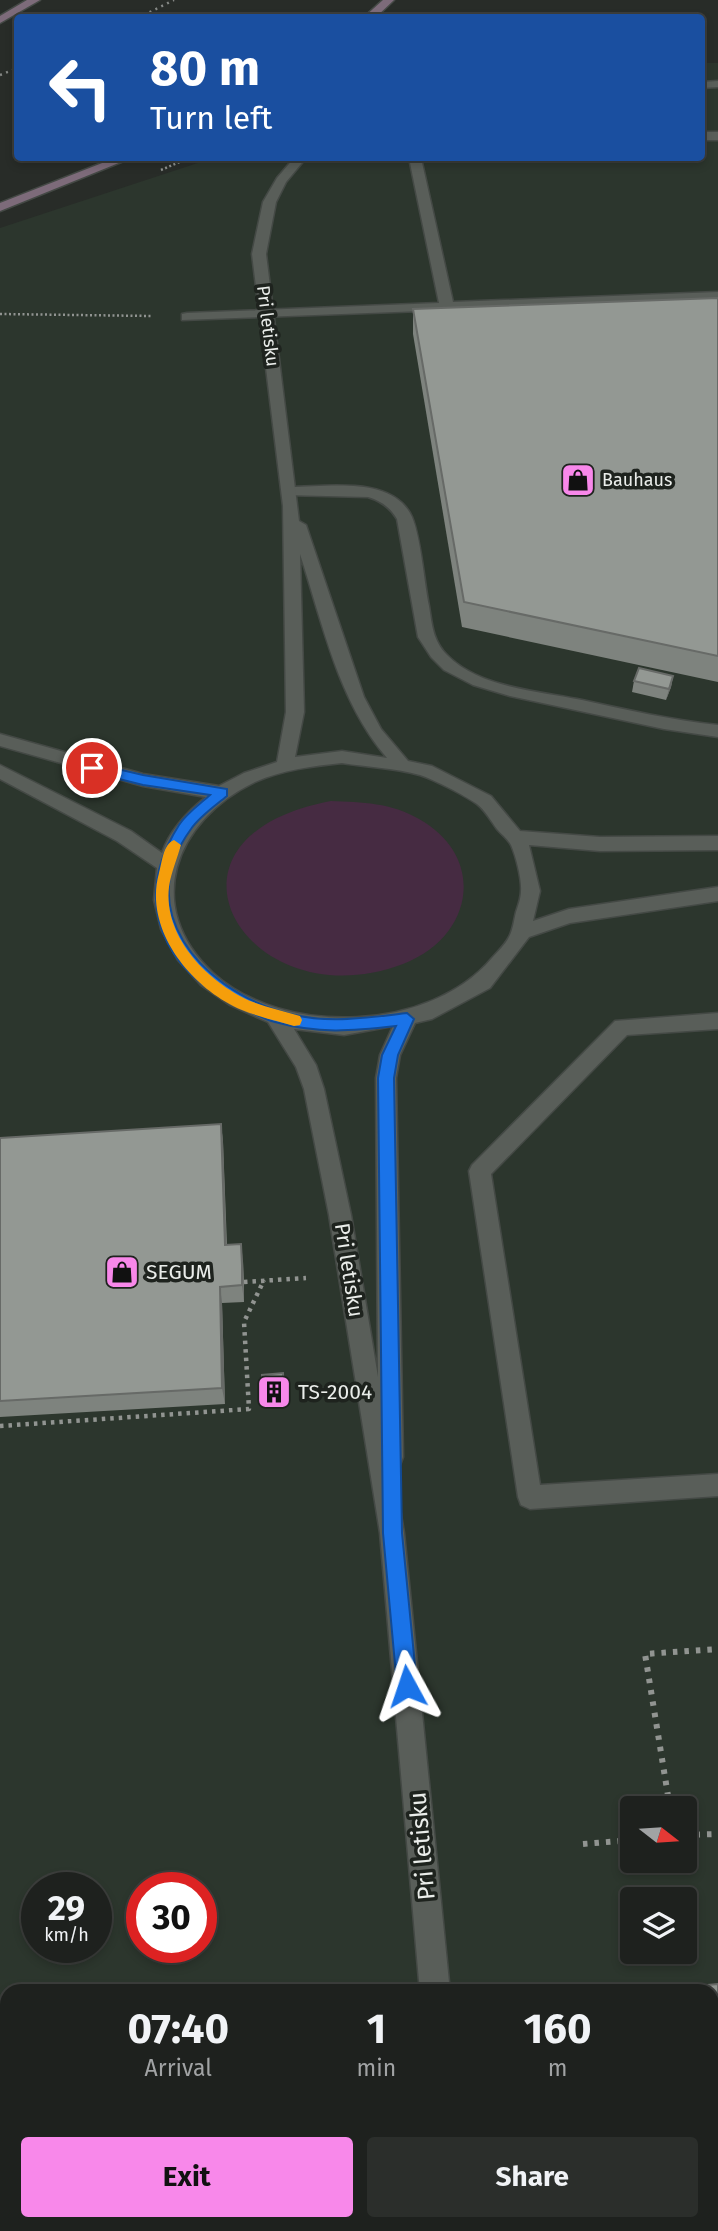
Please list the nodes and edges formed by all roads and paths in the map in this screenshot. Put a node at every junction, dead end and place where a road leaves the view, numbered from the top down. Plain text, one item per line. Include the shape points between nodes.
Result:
1 (35, 0) edge
2 (389, 0) edge
3 (373, 14) edge
4 (0, 20) edge
5 (117, 161) edge
6 (297, 161) edge
7 (416, 161) edge
8 (0, 207) edge
9 (718, 296) edge
10 (447, 307) junction
11 (0, 314) edge
12 (266, 314) junction
13 (187, 317) joint
14 (291, 499) junction
15 (718, 731) edge
16 (0, 740) edge
17 (400, 762) junction
18 (285, 765) junction
19 (0, 771) edge
20 (222, 793) junction
21 (517, 837) junction
22 (718, 843) edge
23 (166, 865) junction
24 (718, 894) edge
25 (524, 931) junction
26 (275, 1016) junction
27 (407, 1019) junction
28 (718, 1021) edge
29 (313, 1277) dead end
30 (264, 1280) junction
31 (244, 1282) edge
32 (0, 1426) edge
33 (718, 1485) edge
34 (392, 1533) junction
35 (718, 1649) edge
36 (668, 1796) edge
37 (718, 1833) edge
38 (697, 1834) edge
39 (620, 1841) edge
40 (583, 1844) dead end
41 (434, 1984) edge

1 - 4 main road
2 - 3 main road
5 - 8 main road
6 - 12 street, Pri letisku via 268,199 262,222 259,254
7 - 10 street
9 - 10 street
10 - 12 street
11 - 13 path
12 - 13 street
12 - 14 street, Pri letisku
14 - 15 street via 368,492 399,507 426,637 449,666 523,693
14 - 17 street, Pri letisku via 355,696 374,733
14 - 18 street, Pri letisku via 295,712
16 - 20 street via 143,780
17 - 18 street via 342,757
17 - 21 street via 471,790
18 - 20 street
19 - 23 street via 124,836
20 - 23 street via 186,825
21 - 22 street via 600,844
21 - 25 street via 528,859 532,883
23 - 26 street via 163,910 183,954 221,991
24 - 25 street via 589,912
25 - 27 street via 492,975 440,1008
26 - 27 street via 341,1027
26 - 34 street, Pri letisku via 306,1065 314,1089 340,1215
27 - 34 street, Pri letisku via 390,1055 386,1078
28 - 33 street via 622,1027 480,1171 530,1497
29 - 30 path
30 - 31 path
30 - 32 path via 244,1322 249,1409
34 - 41 street, Pri letisku
35 - 36 path via 645,1654
37 - 38 path
39 - 40 path

